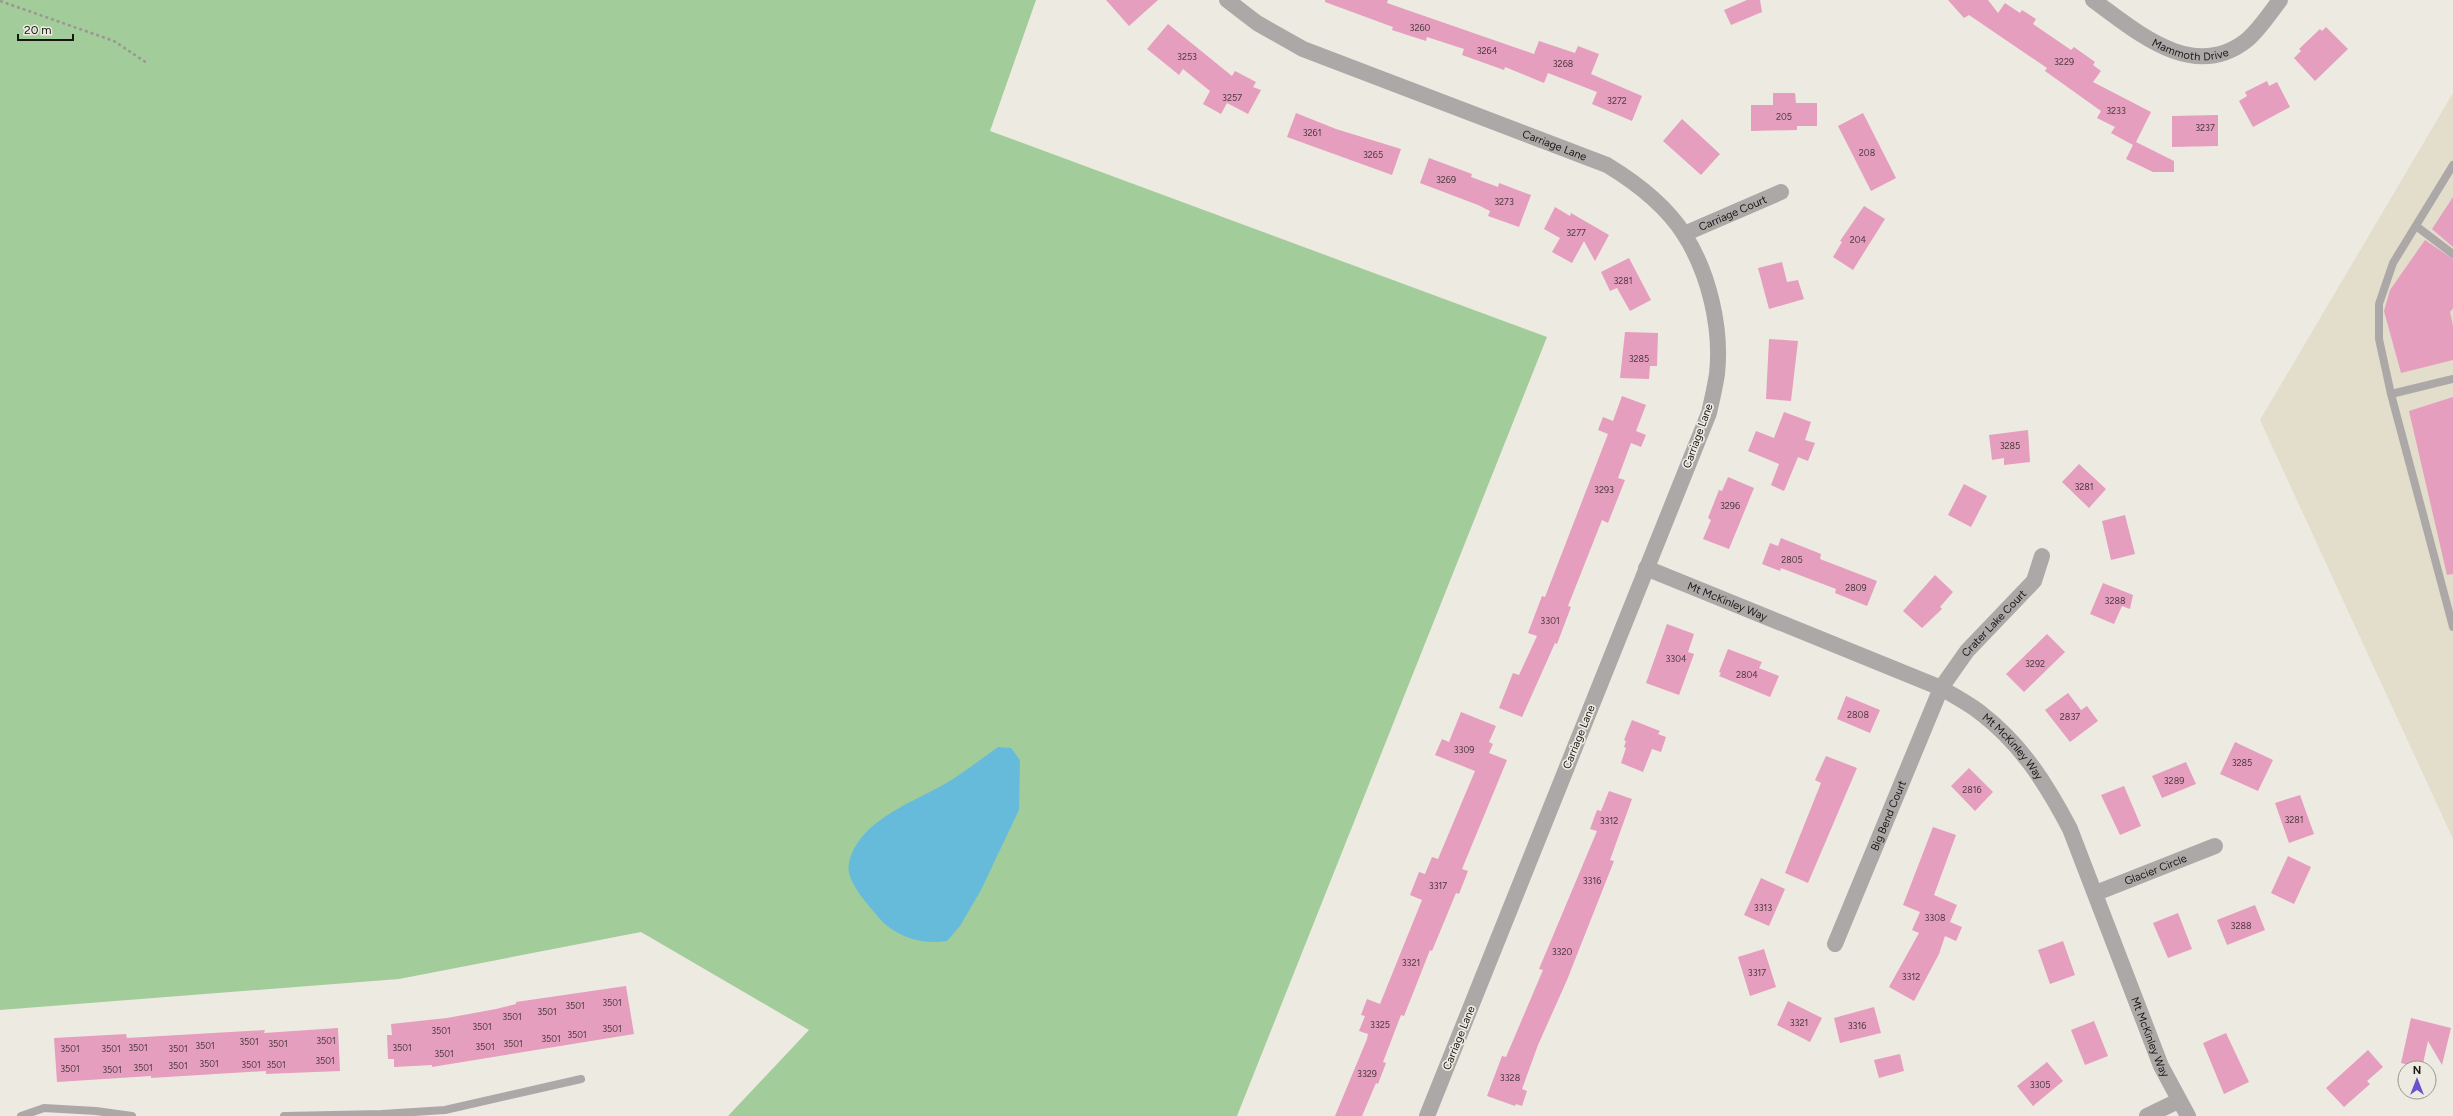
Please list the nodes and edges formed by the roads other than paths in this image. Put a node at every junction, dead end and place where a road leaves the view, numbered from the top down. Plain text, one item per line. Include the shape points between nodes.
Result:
1 (1227, 0) edge
2 (2093, 0) edge
3 (2280, 0) edge
4 (2453, 165) edge
5 (1781, 192) dead end
6 (2416, 226) junction
7 (1684, 234) junction
8 (2453, 254) edge
9 (2453, 379) edge
10 (2391, 394) junction
11 (2042, 556) dead end
12 (1646, 568) junction
13 (2453, 627) edge
14 (1941, 688) junction
15 (2215, 846) dead end
16 (2096, 893) junction
17 (1835, 944) dead end
18 (581, 1079) dead end
19 (2178, 1101) junction
20 (382, 1115) edge
21 (21, 1116) edge
22 (132, 1116) edge
23 (284, 1116) edge
24 (1428, 1116) edge
25 (2147, 1116) edge
26 (2188, 1116) edge

1 - 7 street, Carriage Lane via 1257,23 1303,50 1607,165 1643,190
2 - 3 street, Mammoth Drive via 2151,42 2172,52 2195,56 2214,55 2234,49 2248,39
4 - 6 lane
5 - 7 street, Carriage Court
6 - 8 lane
6 - 10 lane via 2393,264 2379,304 2379,339
7 - 12 street, Carriage Lane via 1702,271 1715,313 1717,374 1709,413
9 - 10 lane
10 - 13 lane
11 - 14 street, Crater Lake Court via 2034,581 1967,651
12 - 14 street, Mt McKinley Way
12 - 24 street, Carriage Lane
14 - 16 street, Mt McKinley Way via 1981,713 2028,758 2067,823
14 - 17 street, Big Bend Court
15 - 16 street, Glacier Circle
16 - 19 street, Mt McKinley Way via 2161,1066
18 - 20 lane via 445,1110
19 - 25 street
19 - 26 street, Mt McKinley Way
20 - 23 lane
21 - 22 lane via 44,1108

